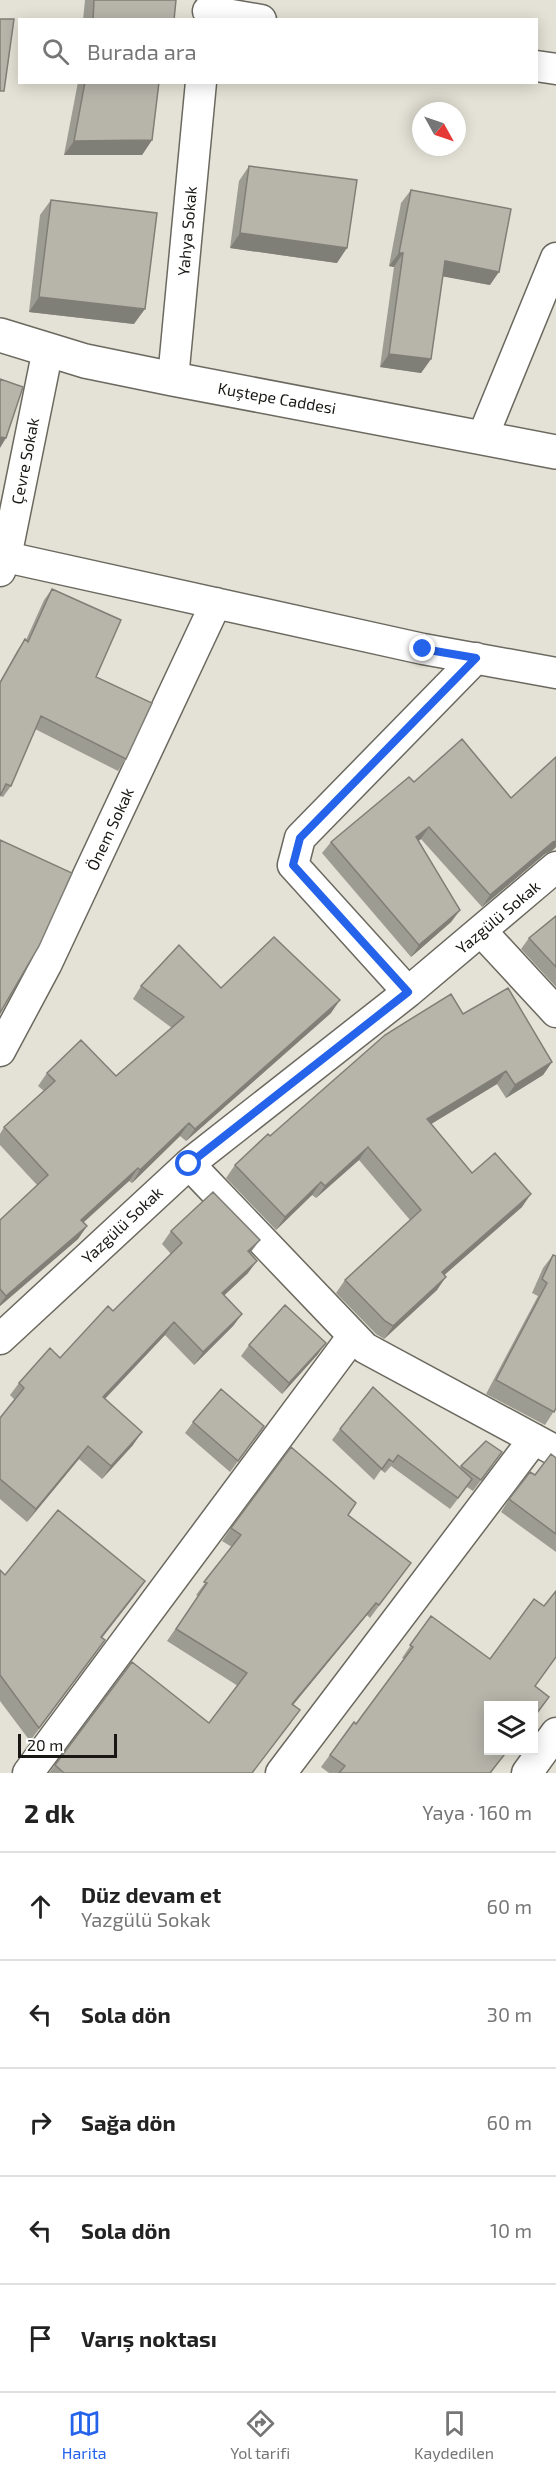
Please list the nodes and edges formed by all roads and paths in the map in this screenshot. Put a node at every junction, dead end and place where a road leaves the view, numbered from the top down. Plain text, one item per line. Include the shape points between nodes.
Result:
1 (208, 10) edge
2 (250, 18) edge
3 (538, 66) edge
4 (556, 69) edge
5 (201, 84) edge
6 (556, 258) edge
7 (0, 335) edge
8 (48, 350) junction
9 (173, 379) junction
10 (483, 436) junction
11 (556, 452) edge
12 (3, 564) edge
13 (216, 603) junction
14 (476, 658) junction
15 (556, 673) edge
16 (556, 867) edge
17 (482, 932) junction
18 (408, 992) junction
19 (556, 1012) edge
20 (0, 1052) edge
21 (189, 1164) junction
22 (353, 1336) junction
23 (0, 1338) edge
24 (545, 1445) edge
25 (556, 1733) edge
26 (28, 1773) edge
27 (280, 1773) edge
28 (527, 1773) edge

1 - 2 street
3 - 4 street
5 - 9 street, Yahya Sokak
6 - 10 street
7 - 8 street, Kuştepe Caddesi
8 - 9 street, Kuştepe Caddesi
8 - 12 street, Çevre Sokak
9 - 10 street, Kuştepe Caddesi
10 - 11 street, Kuştepe Caddesi
12 - 13 street
13 - 14 street
13 - 20 street, Önem Sokak via 46,965
14 - 15 street
14 - 18 street via 300,838 293,865
16 - 17 street, Yazgülü Sokak
17 - 18 street, Yazgülü Sokak
17 - 19 street
18 - 21 street, Yazgülü Sokak
21 - 22 street
21 - 23 street, Yazgülü Sokak
22 - 24 street via 366,1348
22 - 26 street
24 - 27 street
25 - 28 street

